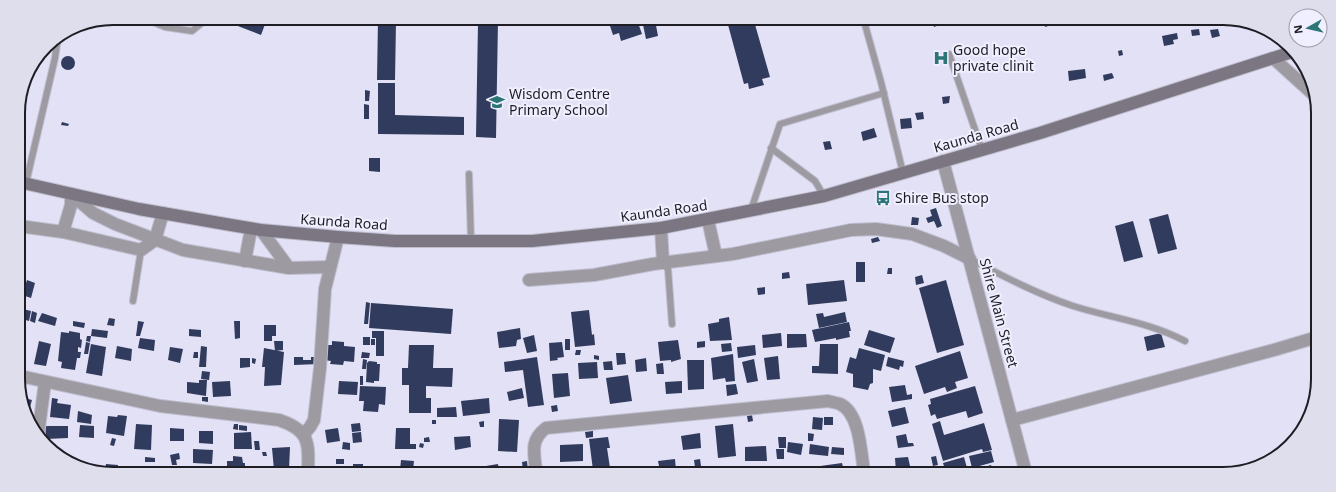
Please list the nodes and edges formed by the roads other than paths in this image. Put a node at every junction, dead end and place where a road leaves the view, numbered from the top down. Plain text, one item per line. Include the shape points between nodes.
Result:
1 (160, 25) edge
2 (199, 25) edge
3 (865, 25) edge
4 (57, 46) edge
5 (1287, 53) edge
6 (949, 54) dead end
7 (1273, 58) junction
8 (1307, 89) edge
9 (884, 93) junction
10 (771, 148) junction
11 (982, 150) junction
12 (943, 161) junction
13 (25, 172) edge
14 (903, 173) junction
15 (469, 174) dead end
16 (25, 184) edge
17 (71, 194) junction
18 (824, 196) junction
19 (750, 212) junction
20 (163, 214) junction
21 (708, 220) junction
22 (25, 227) edge
23 (661, 228) junction
24 (256, 229) junction
25 (63, 232) junction
26 (338, 237) junction
27 (155, 240) junction
28 (471, 241) junction
29 (141, 250) junction
30 (716, 256) junction
31 (970, 259) junction
32 (245, 261) junction
33 (663, 263) junction
34 (289, 268) junction
35 (330, 268) junction
36 (529, 280) dead end
37 (133, 301) dead end
38 (672, 324) dead end
39 (1311, 339) edge
40 (1185, 341) dead end
41 (25, 377) edge
42 (45, 382) junction
43 (1012, 420) junction
44 (39, 427) edge
45 (304, 434) junction
46 (308, 467) edge
47 (536, 467) edge
48 (863, 467) edge
49 (1024, 467) edge

1 - 2 lane via 192,31
3 - 9 lane
4 - 13 lane
5 - 7 main road, Kaunda Road
6 - 11 lane
7 - 8 street
7 - 11 main road, Kaunda Road
9 - 10 lane via 780,124
9 - 14 lane
10 - 18 lane via 815,181
10 - 19 lane
11 - 12 main road, Kaunda Road
12 - 14 main road, Kaunda Road
12 - 31 street, Shire Main Street
14 - 18 main road, Kaunda Road
15 - 28 lane
16 - 17 main road, Kaunda Road
17 - 20 main road, Kaunda Road
17 - 25 street via 71,205
17 - 27 street via 93,213
18 - 19 main road, Kaunda Road
19 - 21 main road, Kaunda Road
20 - 24 main road, Kaunda Road
20 - 27 street
21 - 23 main road, Kaunda Road
21 - 30 street
22 - 25 street
23 - 28 main road, Kaunda Road via 532,241
23 - 33 street
24 - 26 main road, Kaunda Road
24 - 32 street
24 - 34 street
25 - 29 street
26 - 28 main road, Kaunda Road via 395,241
26 - 35 street
27 - 29 street
27 - 32 street via 183,250
29 - 37 lane
30 - 31 street via 828,234 876,229 912,234
30 - 33 street
31 - 40 lane via 1073,306 1165,330
31 - 43 street, Shire Main Street
32 - 34 street
33 - 36 street via 594,275
33 - 38 lane via 668,269
34 - 35 street
35 - 45 street via 323,308 314,420
39 - 43 street
41 - 42 street
42 - 44 street
42 - 45 street via 160,406 280,420 298,428
43 - 49 street, Shire Main Street
45 - 46 street via 309,451
47 - 48 street via 535,442 546,428 828,401 841,404 855,421

